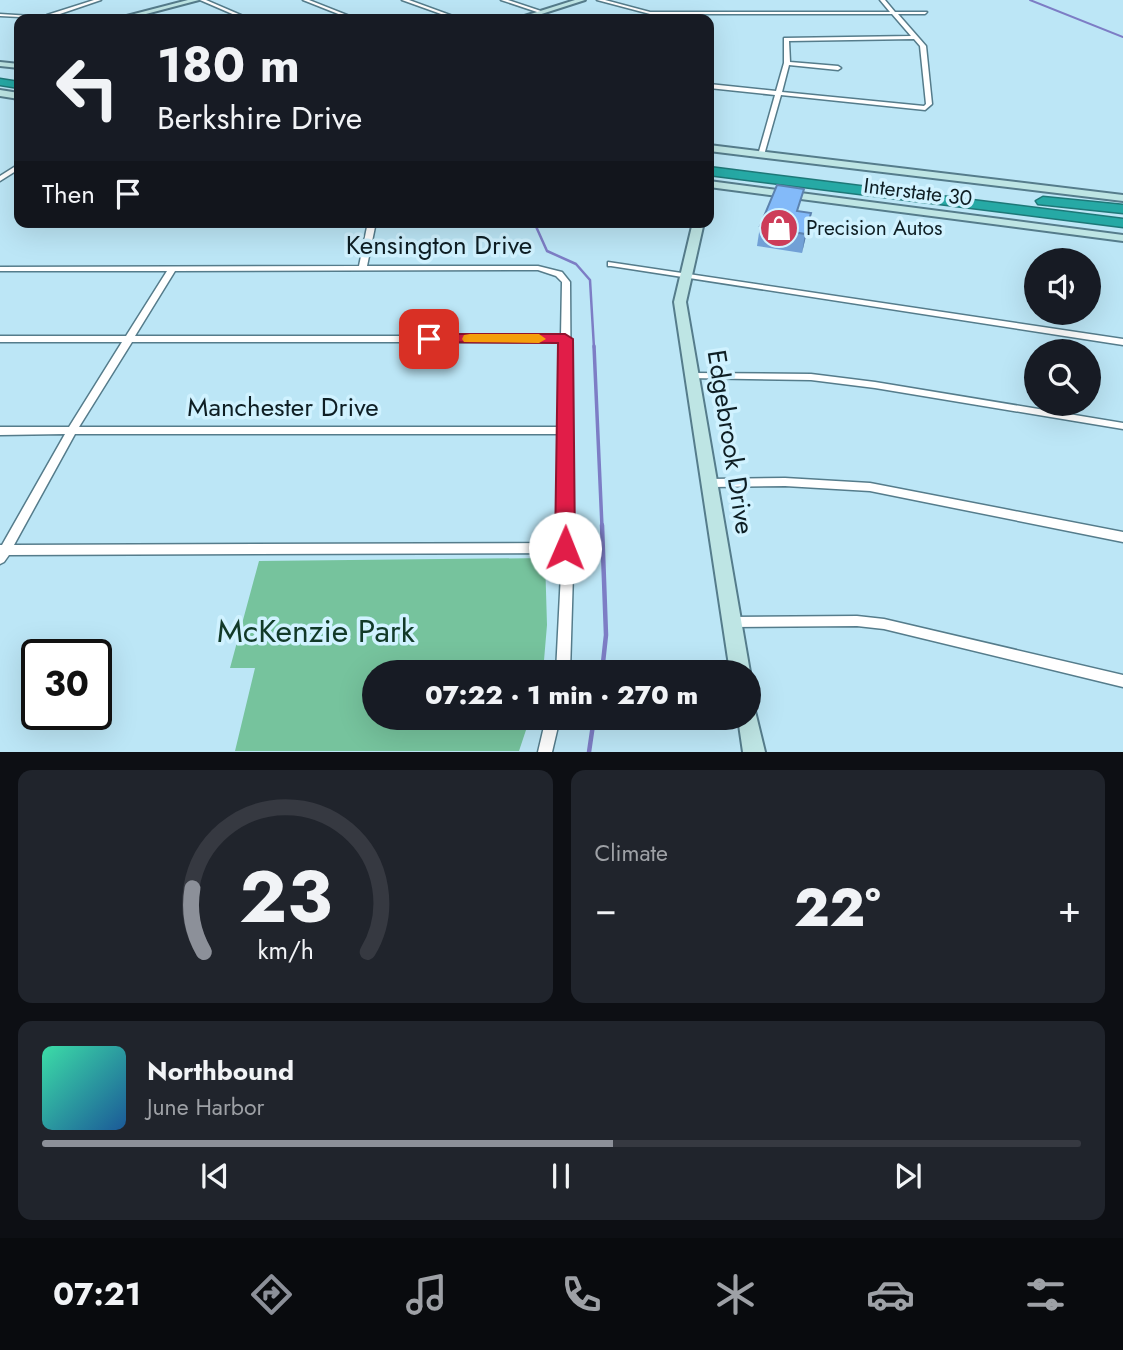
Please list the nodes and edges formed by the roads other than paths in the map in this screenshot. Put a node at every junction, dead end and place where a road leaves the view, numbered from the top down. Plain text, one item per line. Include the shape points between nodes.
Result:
1 (99, 0) edge
2 (196, 0) edge
3 (202, 0) edge
4 (305, 0) edge
5 (404, 0) edge
6 (503, 0) edge
7 (582, 0) edge
8 (599, 0) edge
9 (881, 0) edge
10 (542, 12) junction
11 (893, 13) junction
12 (925, 13) dead end
13 (57, 14) edge
14 (139, 14) edge
15 (236, 14) edge
16 (342, 14) edge
17 (445, 14) edge
18 (535, 14) edge
19 (662, 14) edge
20 (714, 16) edge
21 (916, 37) junction
22 (787, 63) junction
23 (838, 68) dead end
24 (714, 87) edge
25 (778, 93) junction
26 (714, 149) edge
27 (761, 155) junction
28 (714, 162) edge
29 (714, 180) edge
30 (714, 180) edge
31 (1123, 198) edge
32 (1123, 209) edge
33 (1123, 223) edge
34 (371, 228) edge
35 (697, 228) edge
36 (1123, 237) edge
37 (611, 264) dead end
38 (0, 269) edge
39 (172, 269) junction
40 (362, 269) junction
41 (684, 275) junction
42 (0, 339) edge
43 (130, 339) junction
44 (565, 339) junction
45 (1123, 342) edge
46 (691, 376) junction
47 (1123, 426) edge
48 (72, 430) junction
49 (567, 430) junction
50 (0, 431) edge
51 (711, 483) junction
52 (1123, 537) edge
53 (565, 548) junction
54 (2, 553) edge
55 (731, 622) junction
56 (563, 660) edge
57 (738, 660) edge
58 (1123, 681) edge
59 (550, 730) edge
60 (750, 730) edge
61 (545, 751) edge
62 (754, 751) edge

1 - 13 street
2 - 14 street
3 - 15 street
4 - 16 street
5 - 17 street
6 - 10 street
7 - 10 street
8 - 19 street
9 - 11 street
10 - 18 street
11 - 12 street
11 - 20 street
11 - 21 street
21 - 22 street via 791,37 784,41
21 - 25 street via 923,46 929,104 920,109
22 - 23 street
22 - 25 street
24 - 25 street
25 - 27 street
26 - 27 street, Interstate 30
27 - 31 street, Interstate 30
28 - 32 highway
29 - 33 highway
30 - 36 highway
34 - 40 street
35 - 41 street, Edgebrook Drive
37 - 41 street
38 - 39 street, Kensington Drive
39 - 40 street, Kensington Drive
39 - 43 street
40 - 44 street, Kensington Drive via 550,270 565,279
41 - 45 street
41 - 46 street, Edgebrook Drive via 680,302
42 - 43 street
43 - 44 street
43 - 48 street
44 - 49 street, Kensington Drive
46 - 47 street via 811,377
46 - 51 street, Edgebrook Drive
48 - 49 street, Manchester Drive
48 - 50 street, Manchester Drive
48 - 54 street
49 - 53 street, Kensington Drive
51 - 52 street via 870,487
51 - 55 street, Edgebrook Drive
53 - 54 street
53 - 56 street, Kensington Drive
55 - 57 street, Edgebrook Drive
55 - 58 street via 884,624
59 - 61 street
60 - 62 street

